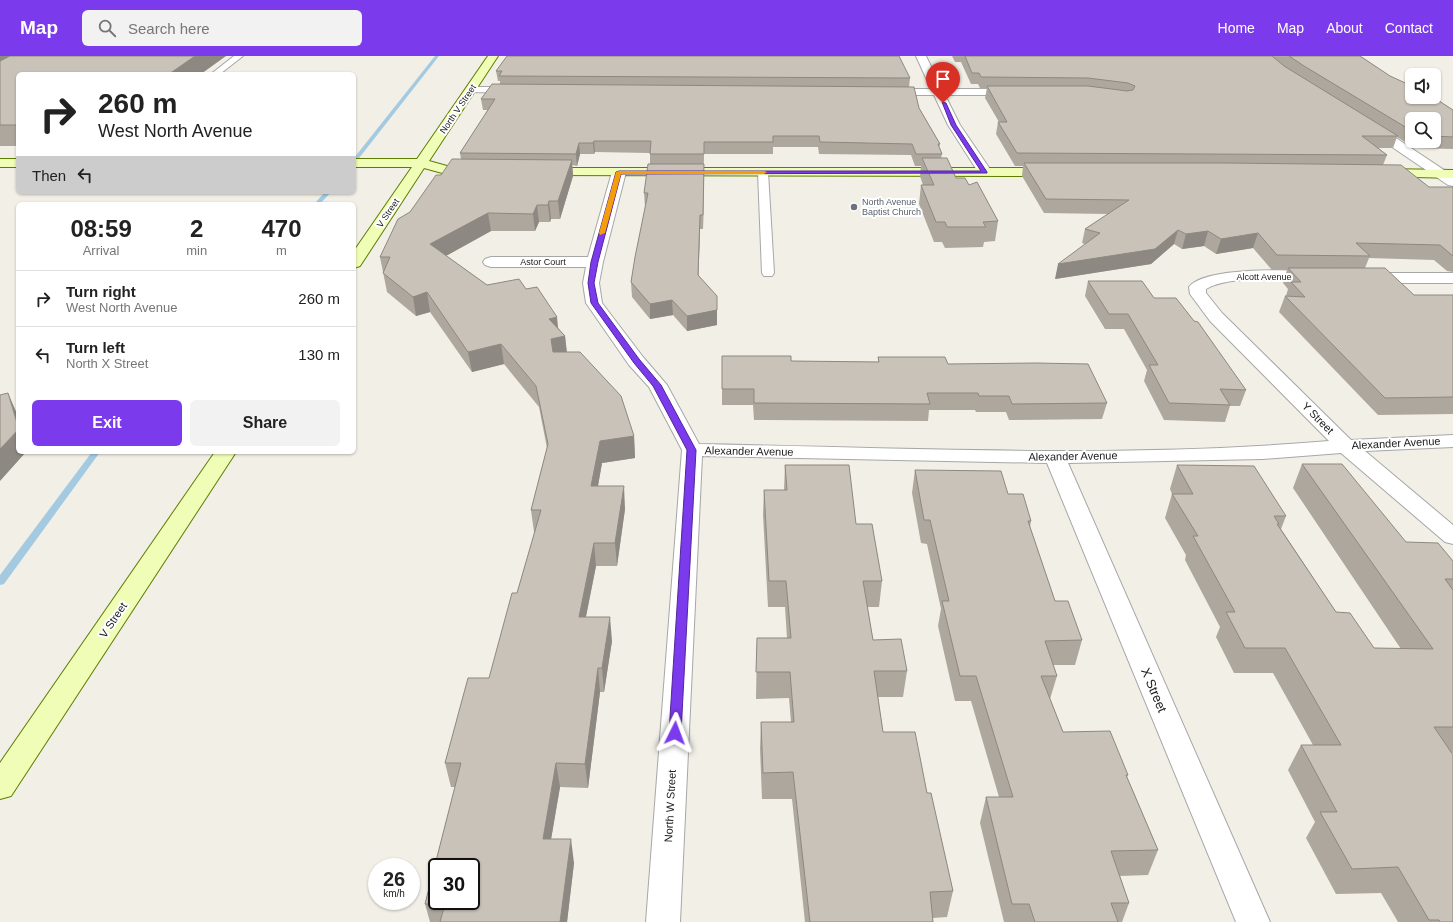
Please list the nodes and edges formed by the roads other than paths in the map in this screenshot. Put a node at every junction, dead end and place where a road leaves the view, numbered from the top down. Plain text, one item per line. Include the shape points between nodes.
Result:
1 (239, 56) edge
2 (493, 56) edge
3 (921, 56) edge
4 (218, 72) edge
5 (471, 90) junction
6 (526, 90) edge
7 (875, 92) edge
8 (938, 92) junction
9 (1024, 92) edge
10 (1360, 119) edge
11 (0, 163) edge
12 (16, 163) edge
13 (356, 163) edge
14 (422, 163) junction
15 (490, 171) edge
16 (527, 172) edge
17 (619, 172) junction
18 (764, 172) junction
19 (985, 172) junction
20 (1064, 172) edge
21 (1371, 173) edge
22 (1447, 174) edge
23 (1453, 182) edge
24 (356, 260) edge
25 (491, 262) dead end
26 (595, 262) junction
27 (768, 273) dead end
28 (1329, 277) edge
29 (1352, 278) edge
30 (1453, 278) edge
31 (1197, 287) joint
32 (1453, 441) edge
33 (1346, 446) junction
34 (692, 450) junction
35 (225, 454) edge
36 (1055, 458) junction
37 (1453, 537) edge
38 (0, 787) edge
39 (663, 922) edge
40 (1253, 922) edge

1 - 4 lane
2 - 5 street, North V Street
3 - 8 street
5 - 6 street
5 - 14 street, North V Street
7 - 8 street
8 - 9 street
8 - 19 street via 954,125
10 - 22 street
11 - 12 street
13 - 14 street
14 - 15 street via 446,170
14 - 24 street, V Street
16 - 17 street
17 - 18 street
17 - 26 street
18 - 19 street
18 - 27 lane
19 - 20 street
21 - 22 street
22 - 23 street
25 - 26 street, Astor Court
26 - 34 street via 591,283 594,303 636,361 657,385
28 - 31 street, Alcott Avenue via 1212,279
29 - 30 street
31 - 33 street, Y Street via 1198,294 1216,317
32 - 33 street, Alexander Avenue
33 - 36 street, Alexander Avenue via 1263,453
33 - 37 street, Y Street
34 - 36 street, Alexander Avenue
34 - 39 street, North W Street
35 - 38 street, V Street
36 - 40 street, X Street

